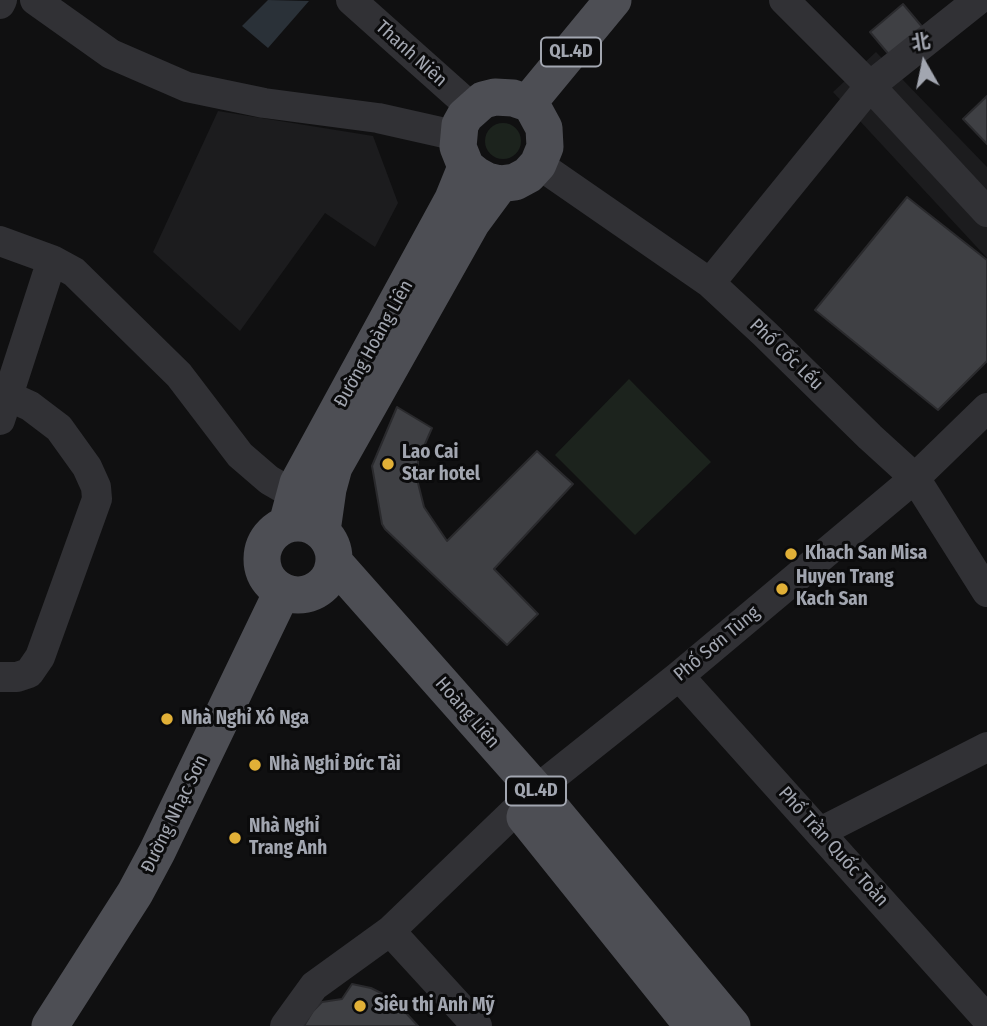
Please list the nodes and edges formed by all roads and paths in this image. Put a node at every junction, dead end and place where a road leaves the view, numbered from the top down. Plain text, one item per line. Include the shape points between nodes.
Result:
1 (35, 0) edge
2 (351, 0) edge
3 (613, 0) edge
4 (784, 0) edge
5 (978, 0) edge
6 (870, 86) junction
7 (528, 103) junction
8 (465, 137) junction
9 (538, 164) junction
10 (500, 184) junction
11 (987, 212) edge
12 (0, 242) edge
13 (52, 260) junction
14 (710, 283) junction
15 (4, 408) edge
16 (987, 408) edge
17 (915, 478) junction
18 (313, 538) junction
19 (985, 582) edge
20 (282, 592) junction
21 (679, 676) junction
22 (0, 677) edge
23 (987, 747) edge
24 (527, 799) junction
25 (820, 832) junction
26 (390, 931) junction
27 (987, 1019) edge
28 (50, 1026) edge
29 (285, 1026) edge
30 (477, 1026) edge
31 (693, 1026) edge
32 (732, 1026) edge

1 - 8 street via 111,54 187,87
2 - 8 street, Thanh Niên
3 - 7 main road, QL.4D
4 - 6 street
5 - 6 street
6 - 11 street
6 - 14 street
7 - 8 main road via 513,98 483,100
7 - 9 main road via 544,128 545,147
8 - 10 main road via 476,176
8 - 18 main road, Đường Hoàng Liên via 453,199 298,483
9 - 10 main road via 521,178
9 - 14 street, Phố Cốc Lếu
10 - 18 main road, Đường Hoàng Liên via 472,222 334,467
12 - 13 street
13 - 15 street
13 - 18 street via 92,288 179,375
14 - 17 street, Phố Cốc Lếu
15 - 22 street via 30,406 60,428 87,467 97,499 40,657 29,673
16 - 17 street, Phố Sơn Tùng
17 - 19 street, Phố Cốc Lếu
17 - 21 street, Phố Sơn Tùng
18 - 20 main road via 312,592
18 - 20 main road via 276,530 267,539 262,550 265,574
18 - 24 main road, Hoàng Liên / QL.4D
20 - 28 main road, Đường Nhạc Sơn via 157,852
21 - 24 street, Phố Sơn Tùng
21 - 25 street, Phố Trần Quốc Toản
23 - 25 street
24 - 26 street, Phố Sơn Tùng
24 - 31 main road, Hoàng Liên / QL.4D
24 - 32 main road, Hoàng Liên / QL.4D
25 - 27 street, Phố Trần Quốc Toản
26 - 29 street, Phố Sơn Tùng via 314,986
26 - 30 street

